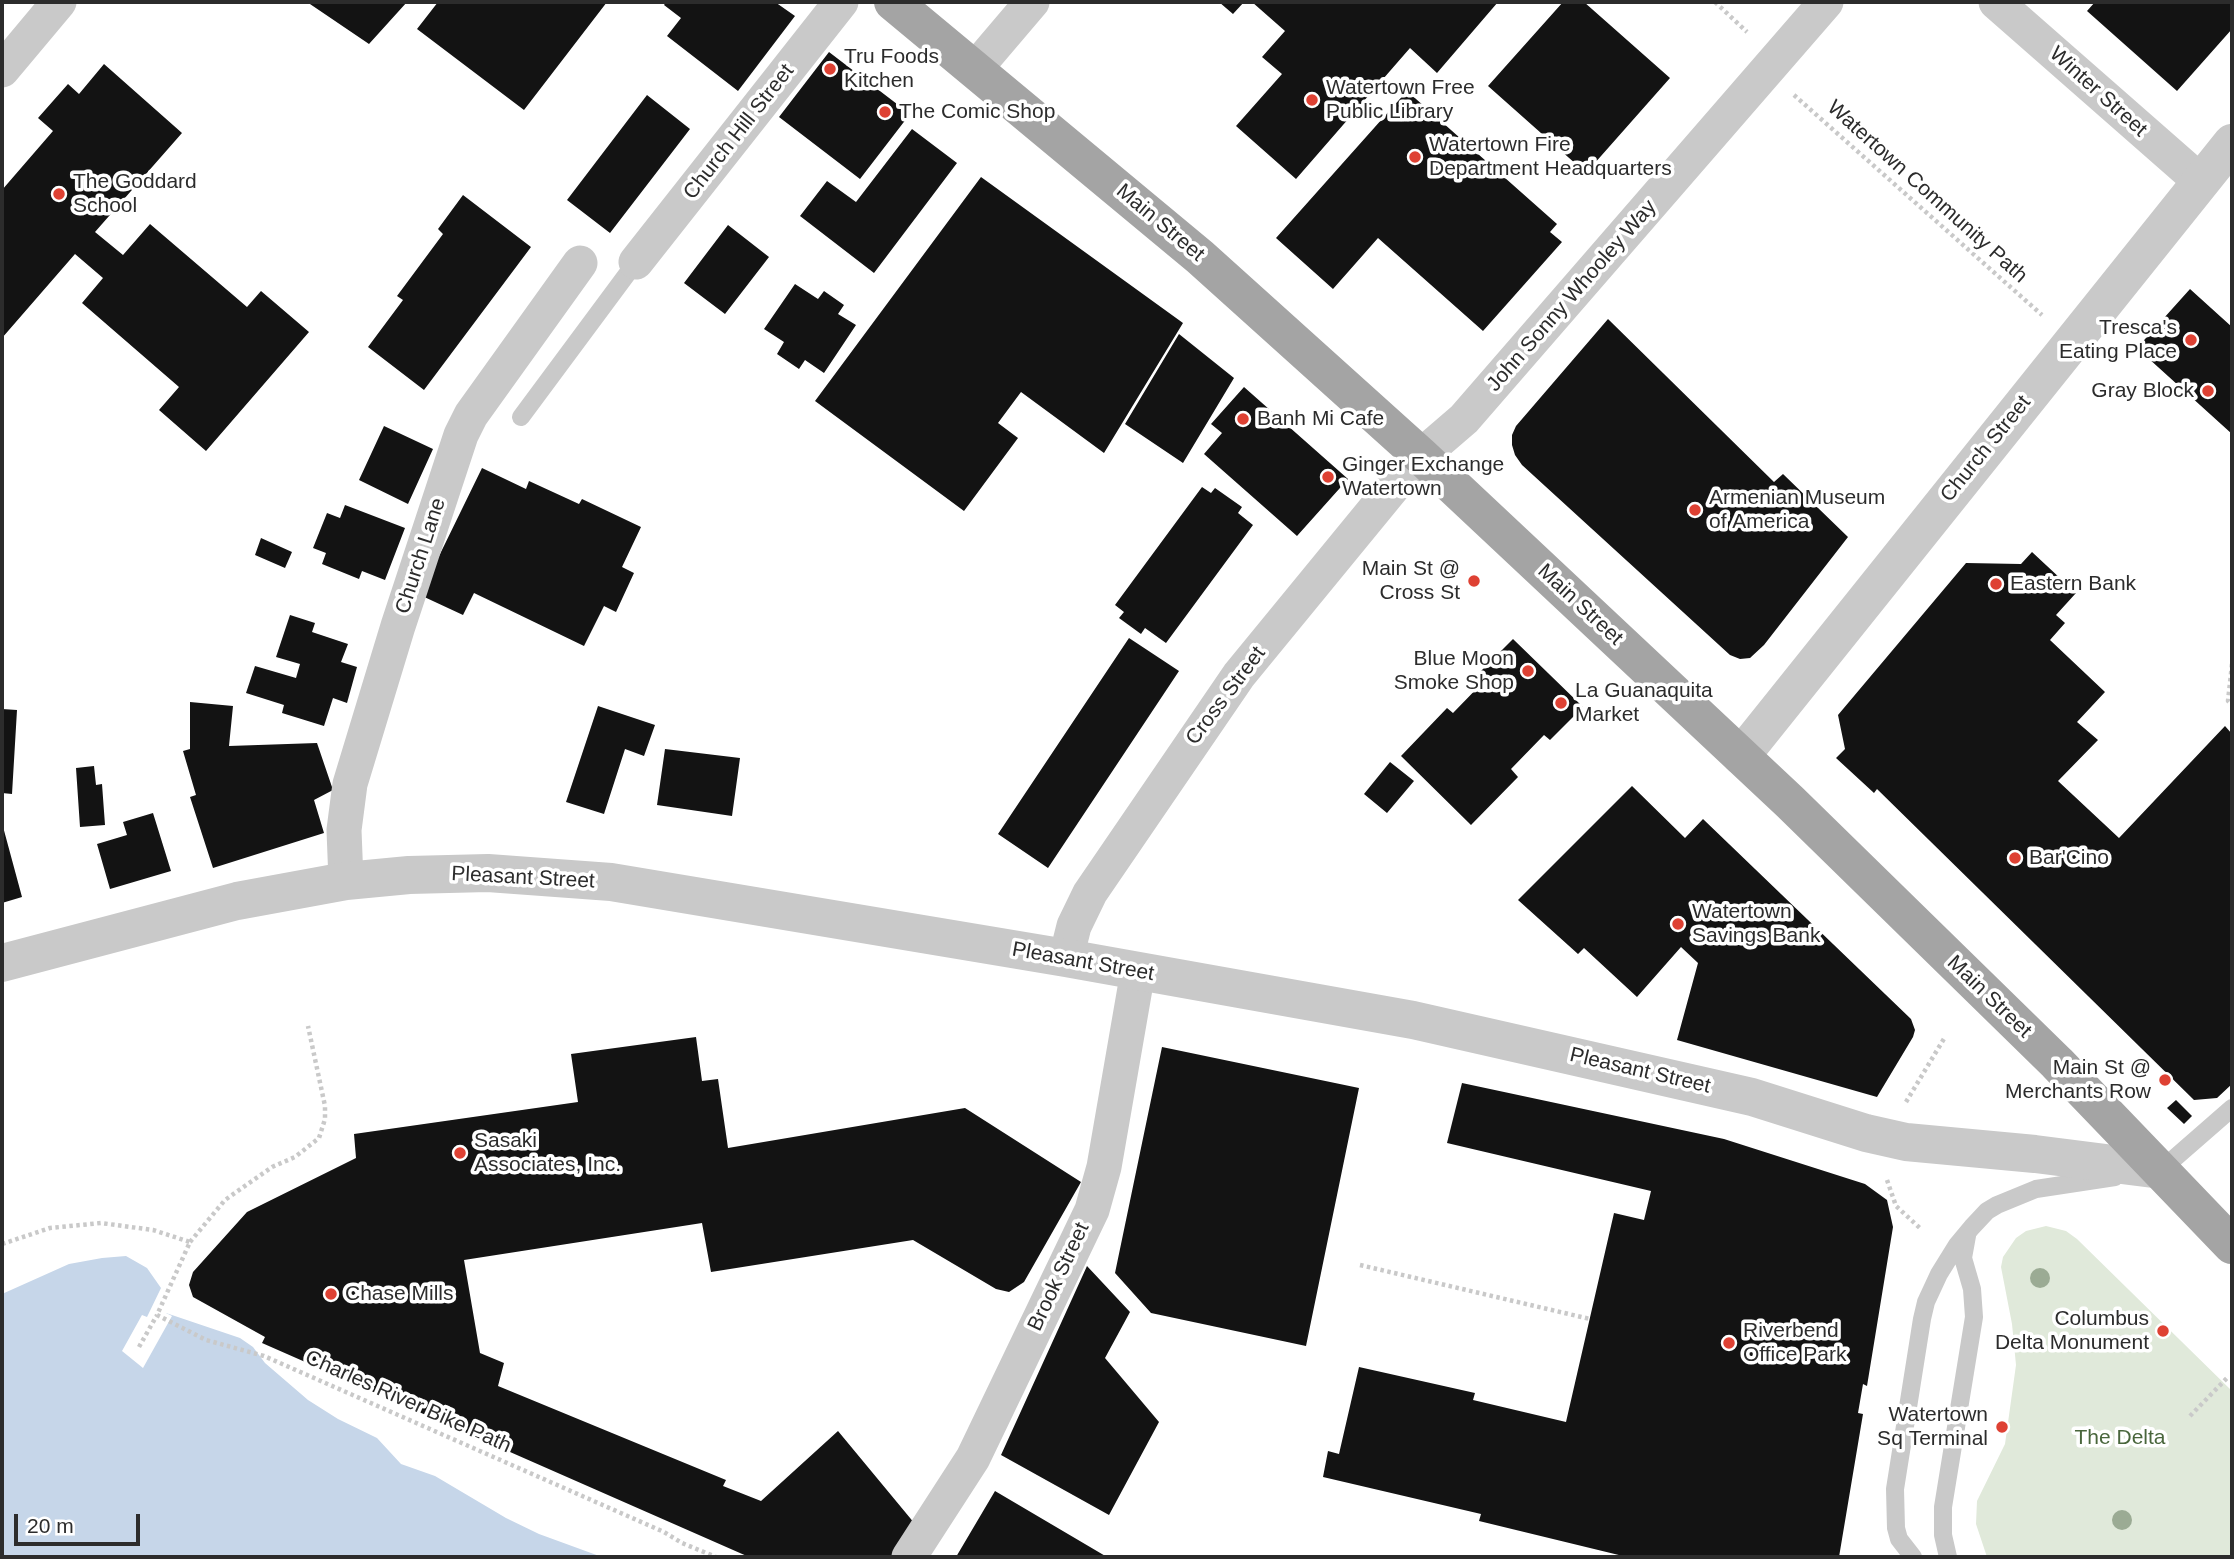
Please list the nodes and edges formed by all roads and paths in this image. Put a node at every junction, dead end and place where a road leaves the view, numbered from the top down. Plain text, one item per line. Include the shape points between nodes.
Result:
1 (60, 2) edge
2 (841, 2) edge
3 (893, 2) edge
4 (1032, 2) edge
5 (1715, 2) edge
6 (1826, 2) edge
7 (1996, 2) edge
8 (1750, 35) dead end
9 (975, 69) junction
10 (2, 70) edge
11 (1787, 89) dead end
12 (2232, 142) edge
13 (2200, 181) junction
14 (636, 262) joint
15 (580, 263) dead end
16 (2045, 318) dead end
17 (521, 417) dead end
18 (1421, 456) junction
19 (2232, 664) edge
20 (2232, 705) edge
21 (1741, 756) junction
22 (346, 881) junction
23 (1066, 958) junction
24 (2, 963) edge
25 (1139, 971) junction
26 (308, 1026) dead end
27 (1945, 1037) dead end
28 (1902, 1108) dead end
29 (2232, 1108) edge
30 (2161, 1170) junction
31 (1888, 1171) dead end
32 (1972, 1227) junction
33 (1922, 1230) dead end
34 (190, 1242) junction
35 (2, 1244) edge
36 (2232, 1245) edge
37 (1360, 1265) dead end
38 (157, 1315) junction
39 (1590, 1320) dead end
40 (139, 1347) dead end
41 (2228, 1377) dead end
42 (2190, 1416) dead end
43 (716, 1557) edge
44 (909, 1557) edge
45 (1913, 1557) edge
46 (1948, 1557) edge

1 - 10 street
2 - 14 street, Church Hill Street
3 - 9 main road, Main Street
4 - 9 street
5 - 8 path
6 - 18 street, John Sonny Whooley Way via 1464,419
7 - 13 street, Winter Street
9 - 18 main road, Main Street via 1200,257
11 - 16 path, Watertown Community Path
12 - 13 street, Church Street
13 - 21 street, Church Street
14 - 17 lane
15 - 22 street, Church Lane via 461,435 350,783 344,830
18 - 21 main road, Main Street
18 - 23 street, Cross Street via 1216,705 1090,893 1074,926
19 - 20 path via 2228,701
21 - 30 main road, Main Street
22 - 23 street, Pleasant Street via 488,873 611,882
22 - 24 street, Pleasant Street via 237,901
23 - 25 street, Pleasant Street
25 - 30 street, Pleasant Street via 1462,1030 1752,1097 1906,1142
25 - 44 street, Brook Street via 1097,1195 973,1458
26 - 34 path via 326,1107 319,1138 225,1200
27 - 28 path
29 - 30 lane
30 - 32 lane via 2021,1194 1987,1211
30 - 36 main road, Main Street
31 - 33 path via 1888,1188 1896,1206
32 - 45 lane via 1939,1274 1922,1320 1894,1503 1899,1539
32 - 46 lane via 1963,1258 1974,1317 1943,1507
34 - 35 path via 153,1230 101,1223 50,1228
34 - 38 path
37 - 39 path
38 - 40 path
38 - 43 path, Charles River Bike Path via 206,1340 264,1356
41 - 42 path

